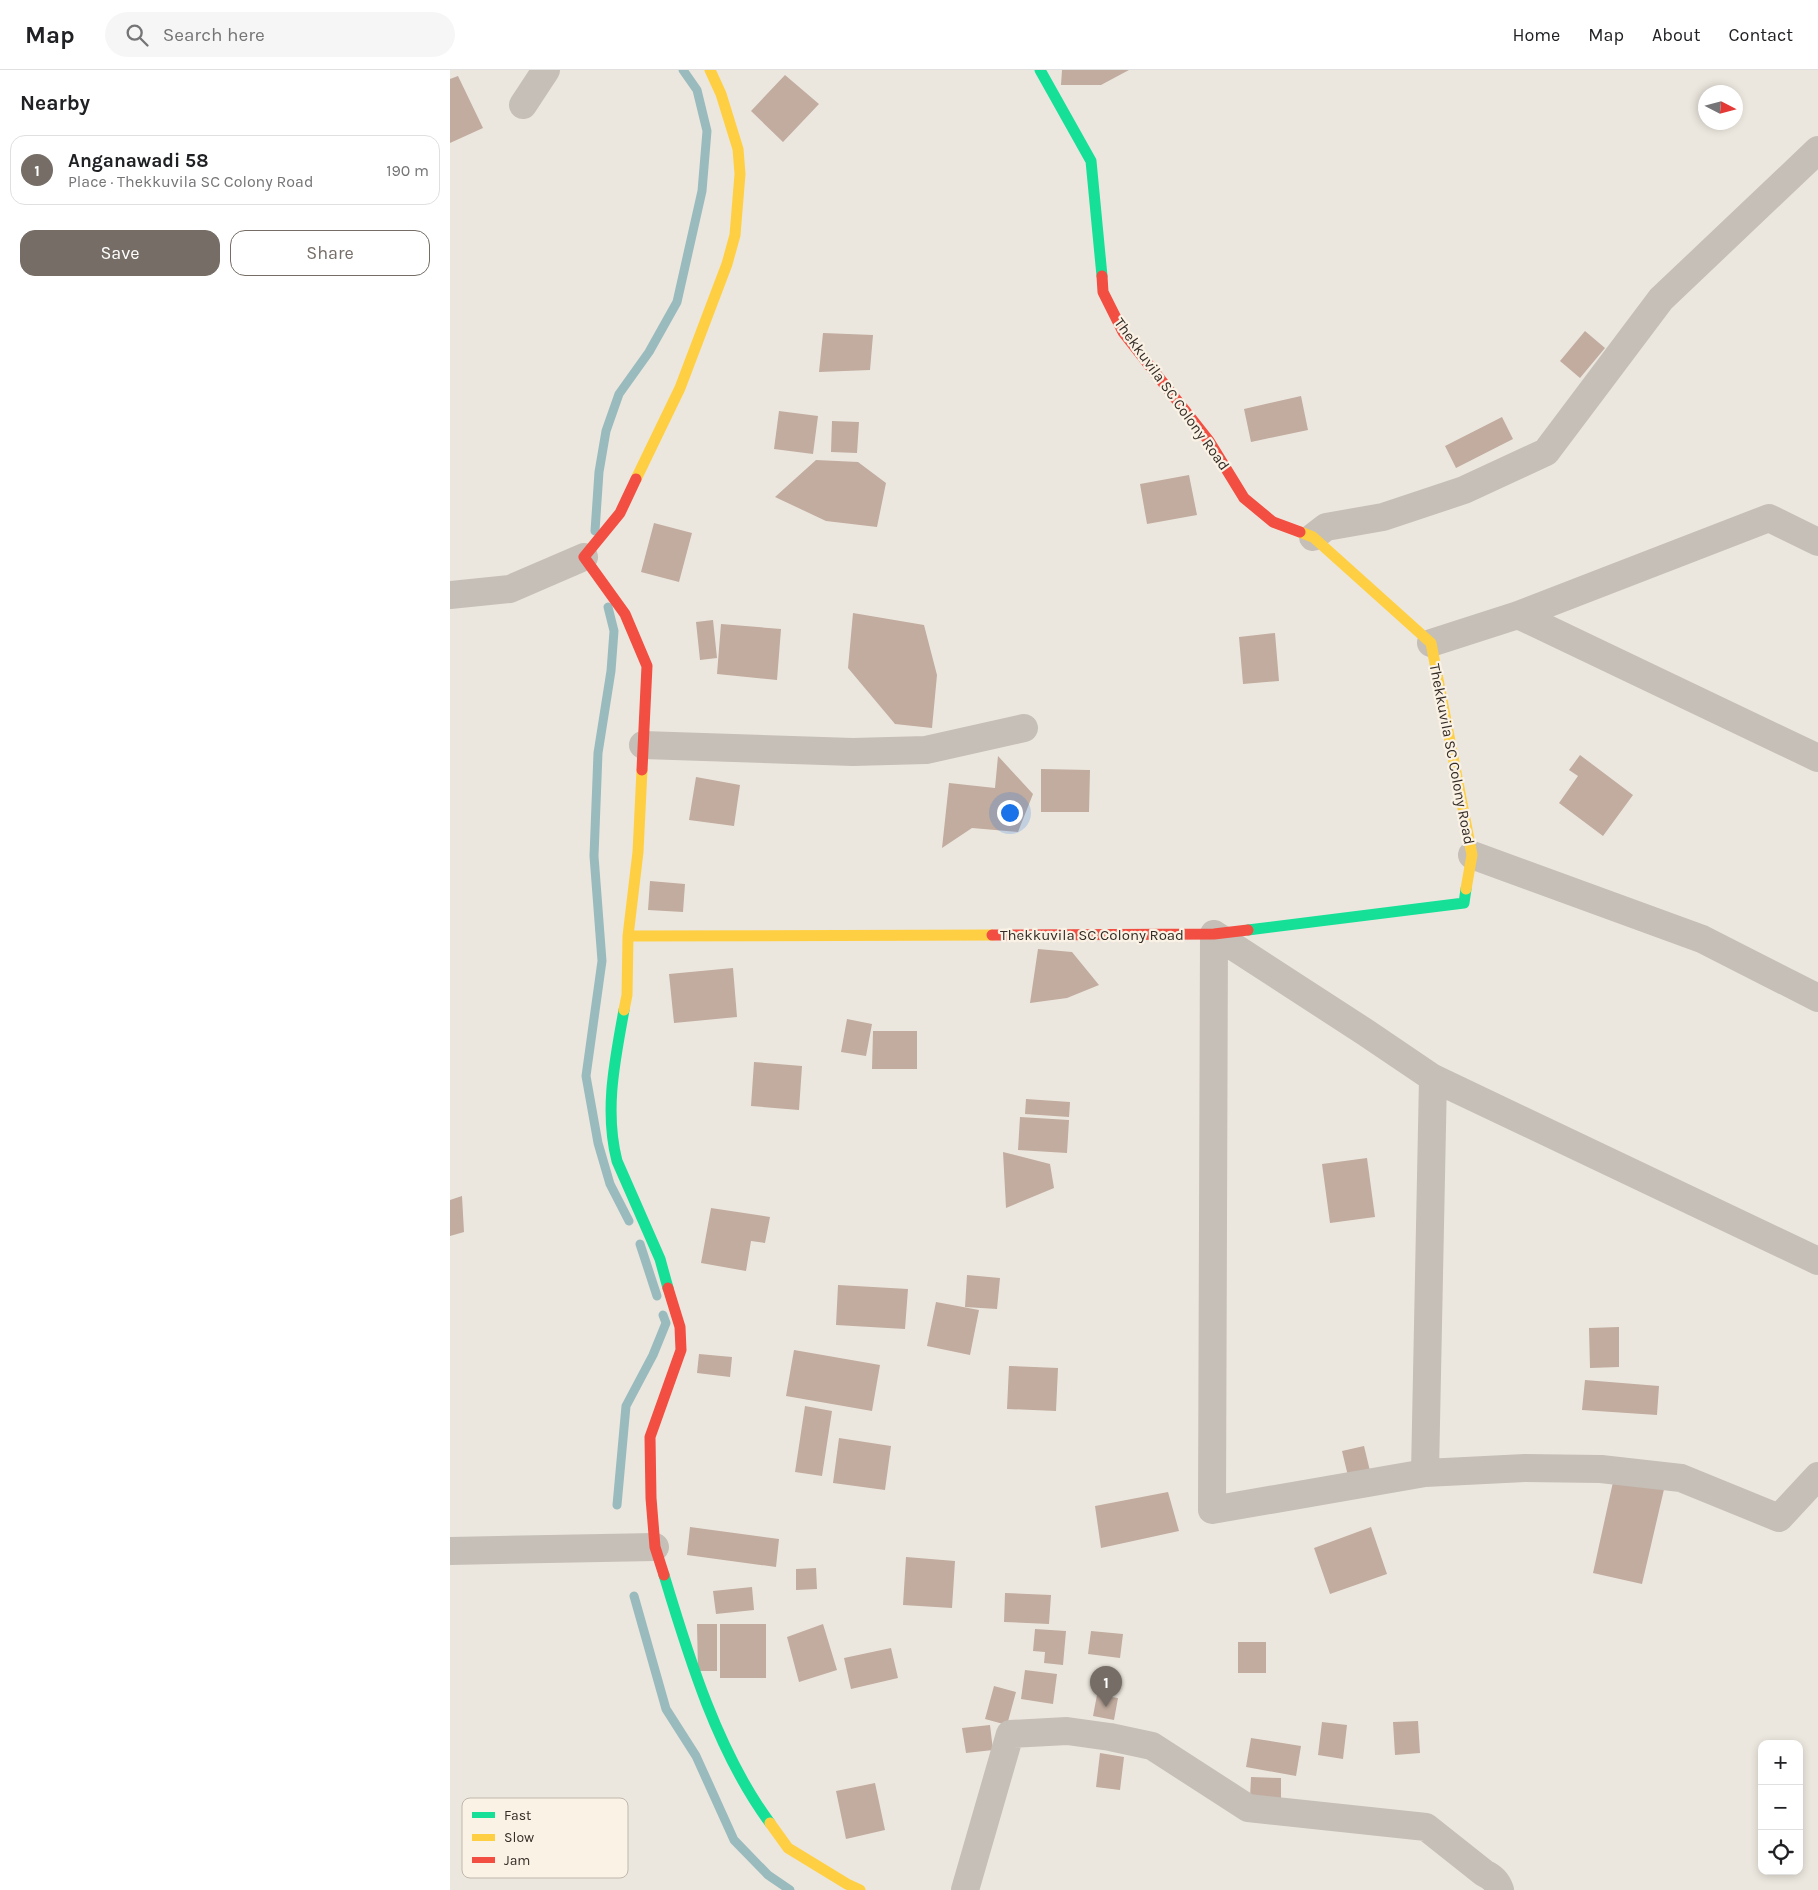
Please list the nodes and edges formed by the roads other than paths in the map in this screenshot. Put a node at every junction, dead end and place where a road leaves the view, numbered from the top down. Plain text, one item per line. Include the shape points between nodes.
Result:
1 (546, 70) edge
2 (710, 70) edge
3 (1040, 70) edge
4 (523, 105) dead end
5 (1818, 150) edge
6 (1313, 537) junction
7 (1818, 542) edge
8 (584, 557) junction
9 (450, 595) edge
10 (1518, 615) junction
11 (1431, 643) junction
12 (1024, 728) dead end
13 (643, 746) junction
14 (1818, 758) edge
15 (1472, 855) junction
16 (1214, 934) junction
17 (628, 936) junction
18 (1818, 998) edge
19 (1433, 1078) junction
20 (1818, 1261) edge
21 (1425, 1473) junction
22 (1818, 1476) edge
23 (655, 1547) junction
24 (450, 1550) edge
25 (860, 1890) edge
26 (965, 1890) edge
27 (1500, 1890) edge

1 - 4 street
2 - 8 street via 722,94 738,149 740,174 735,235 676,396 620,513
3 - 6 street, Thekkuvila SC Colony Road via 1091,161 1103,292 1123,332 1209,441 1244,498 1273,522
5 - 6 street via 1661,300 1546,452 1464,490 1384,517 1326,527
6 - 11 street, Thekkuvila SC Colony Road
7 - 10 street via 1770,518
8 - 9 street via 510,589
8 - 13 street via 625,614 647,666
10 - 11 street
10 - 14 street
11 - 15 street, Thekkuvila SC Colony Road
12 - 13 street via 926,750 853,752
13 - 17 street via 638,852
15 - 16 street, Thekkuvila SC Colony Road via 1464,904
15 - 18 street via 1702,939
16 - 17 street, Thekkuvila SC Colony Road
16 - 19 street
16 - 21 street via 1212,1510
17 - 23 street via 627,995 610,1102 612,1145 660,1259 680,1327 681,1350 650,1437
19 - 20 street
19 - 21 street
21 - 22 street via 1534,1468 1600,1469 1681,1478 1779,1518
23 - 24 street
23 - 25 street via 690,1660 718,1730 751,1798 788,1848
26 - 27 street via 1010,1734 1067,1730 1152,1746 1248,1808 1426,1827 1491,1877

